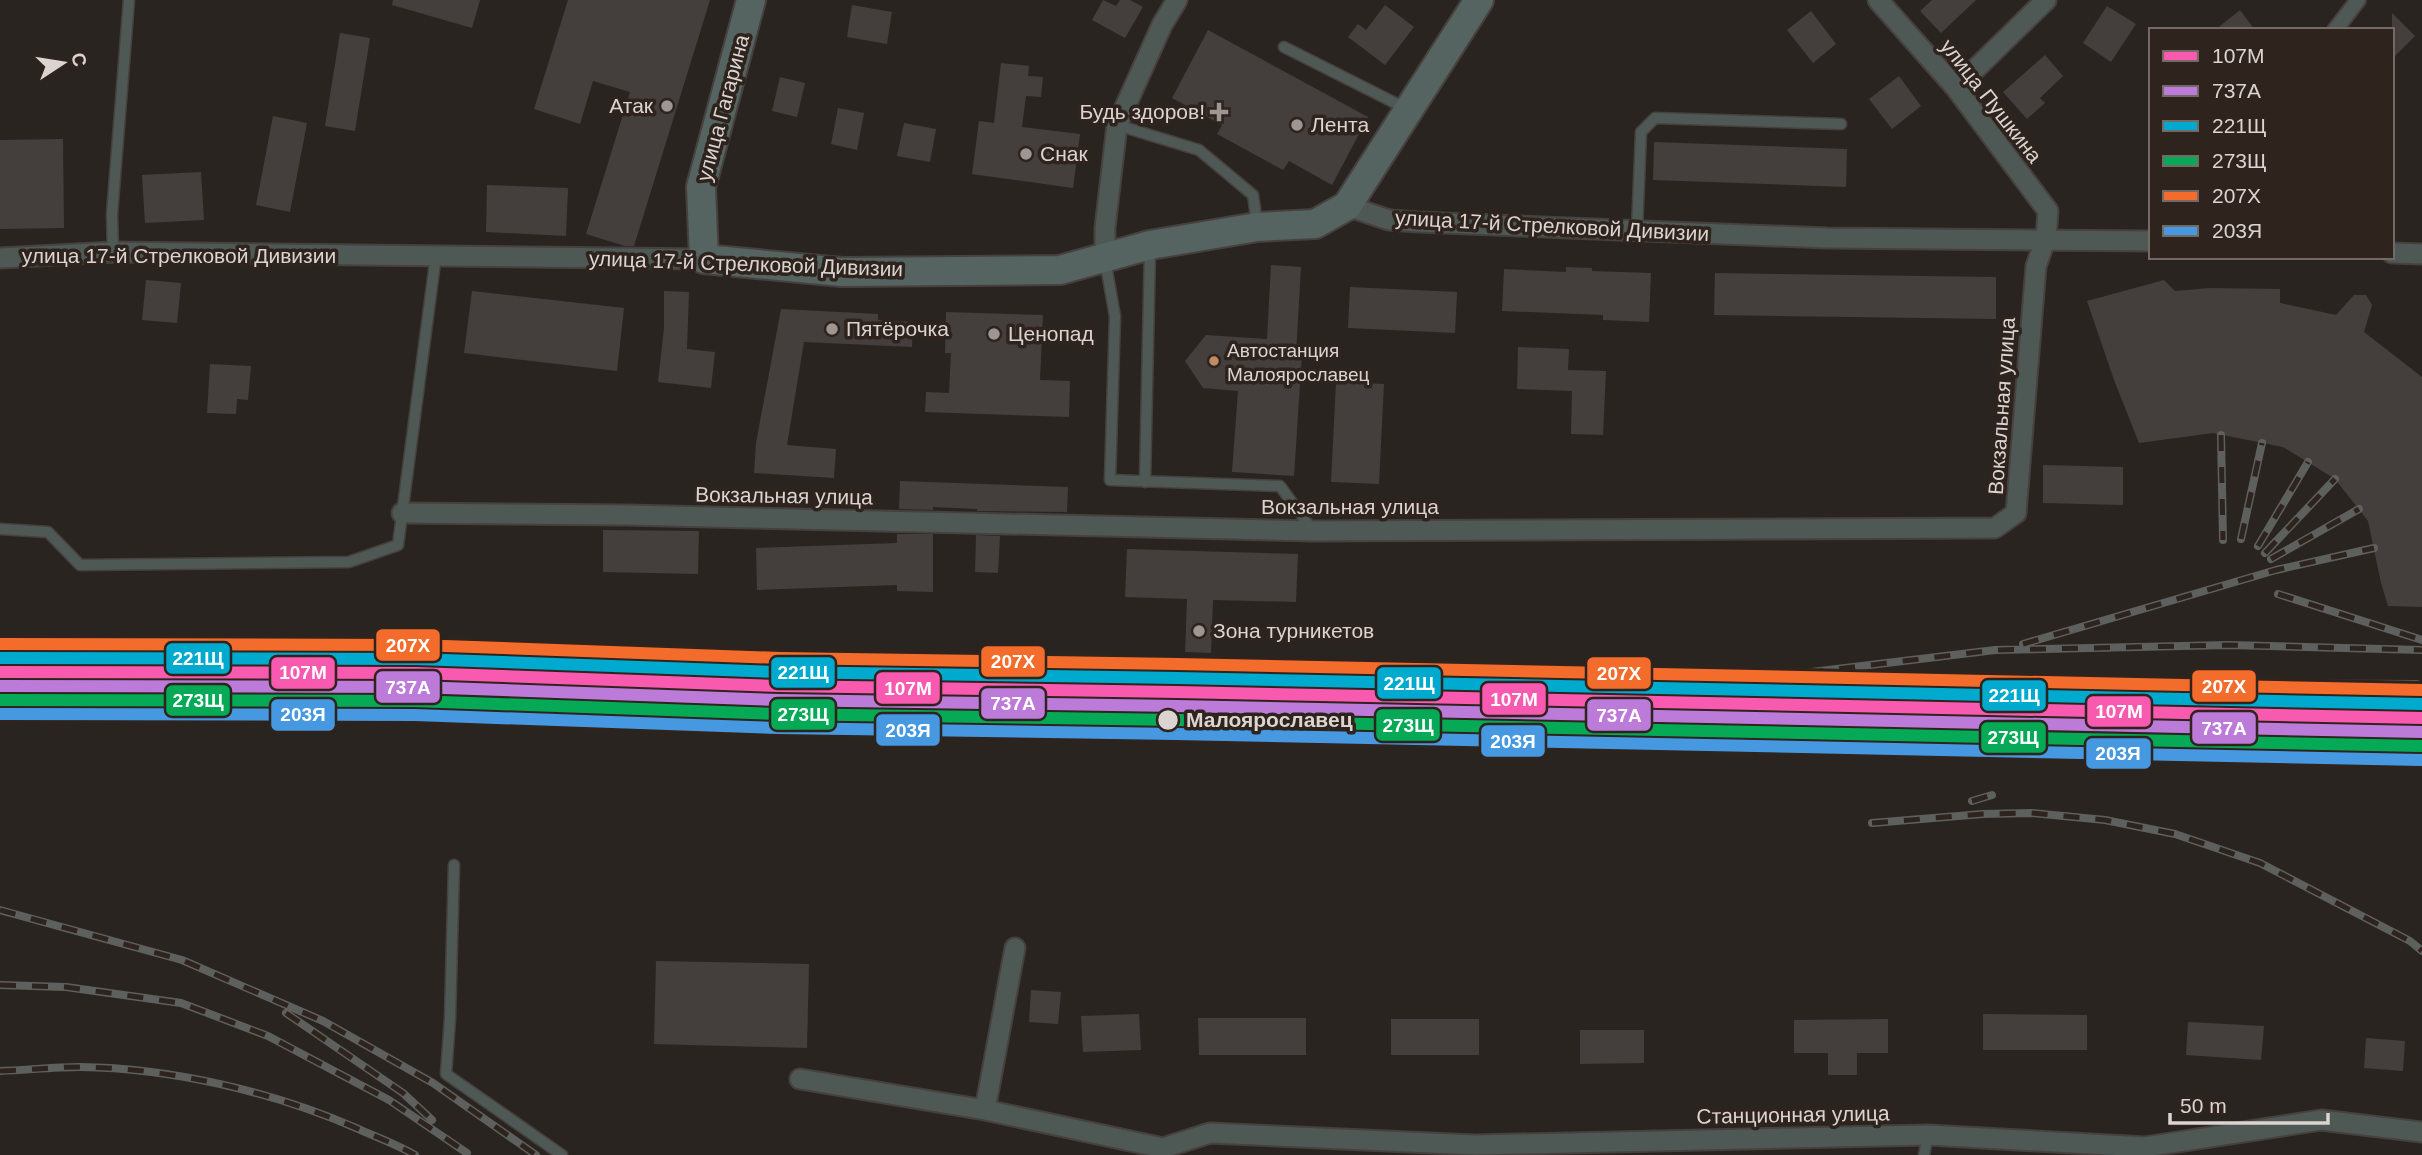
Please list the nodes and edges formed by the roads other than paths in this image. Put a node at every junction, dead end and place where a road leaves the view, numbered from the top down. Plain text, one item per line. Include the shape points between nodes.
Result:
1 (129, 0) edge
2 (751, 0) edge
3 (1177, 0) edge
4 (1479, 0) edge
5 (1878, 0) edge
6 (2046, 0) edge
7 (2358, 0) edge
8 (2337, 28) edge
9 (1284, 47) dead end
10 (1956, 88) junction
11 (1409, 110) junction
12 (1840, 124) dead end
13 (1117, 125) junction
14 (1348, 206) junction
15 (1257, 228) junction
16 (1637, 230) junction
17 (2046, 238) junction
18 (2149, 238) edge
19 (1150, 245) junction
20 (113, 252) junction
21 (2394, 253) edge
22 (2422, 254) edge
23 (436, 255) junction
24 (0, 257) edge
25 (704, 259) junction
26 (1105, 259) junction
27 (1145, 482) junction
28 (402, 513) junction
29 (0, 529) edge
30 (1313, 531) junction
31 (454, 864) dead end
32 (1015, 948) dead end
33 (800, 1079) dead end
34 (985, 1110) junction
35 (2422, 1132) edge
36 (1928, 1135) junction
37 (1162, 1151) edge
38 (562, 1155) edge
39 (1924, 1155) edge

1 - 20 lane
2 - 25 main road, улица Гагарина via 701,187
3 - 13 street
4 - 11 main road
5 - 10 street, улица Пушкина
6 - 10 street
7 - 8 street
9 - 11 lane
10 - 17 street, улица Пушкина via 2048,211
11 - 14 main road
12 - 16 lane via 1655,118 1641,132
13 - 15 lane via 1199,150 1253,195
13 - 26 street
14 - 15 main road, улица 17-й Стрелковой Дивизии via 1315,224
14 - 16 street, улица 17-й Стрелковой Дивизии via 1389,220
15 - 19 main road, улица 17-й Стрелковой Дивизии
16 - 17 street, улица 17-й Стрелковой Дивизии via 1827,238
17 - 18 street, улица 17-й Стрелковой Дивизии
17 - 30 street, Вокзальная улица via 2036,266 2017,513 1995,528
19 - 26 main road, улица 17-й Стрелковой Дивизии
19 - 27 lane
20 - 23 street, улица 17-й Стрелковой Дивизии
20 - 24 street, улица 17-й Стрелковой Дивизии
21 - 22 street
23 - 25 street, улица 17-й Стрелковой Дивизии
23 - 28 lane
25 - 26 main road, улица 17-й Стрелковой Дивизии via 842,272 1060,270
26 - 27 lane via 1115,316 1110,480
27 - 30 lane via 1279,486
28 - 29 lane via 398,545 349,562 80,565 48,532
28 - 30 street, Вокзальная улица
31 - 38 lane via 446,1074
32 - 34 street
33 - 34 street
34 - 37 street
35 - 36 street, Станционная улица via 2321,1120 2145,1147
36 - 37 street, Станционная улица via 1475,1144 1209,1133
36 - 39 lane

